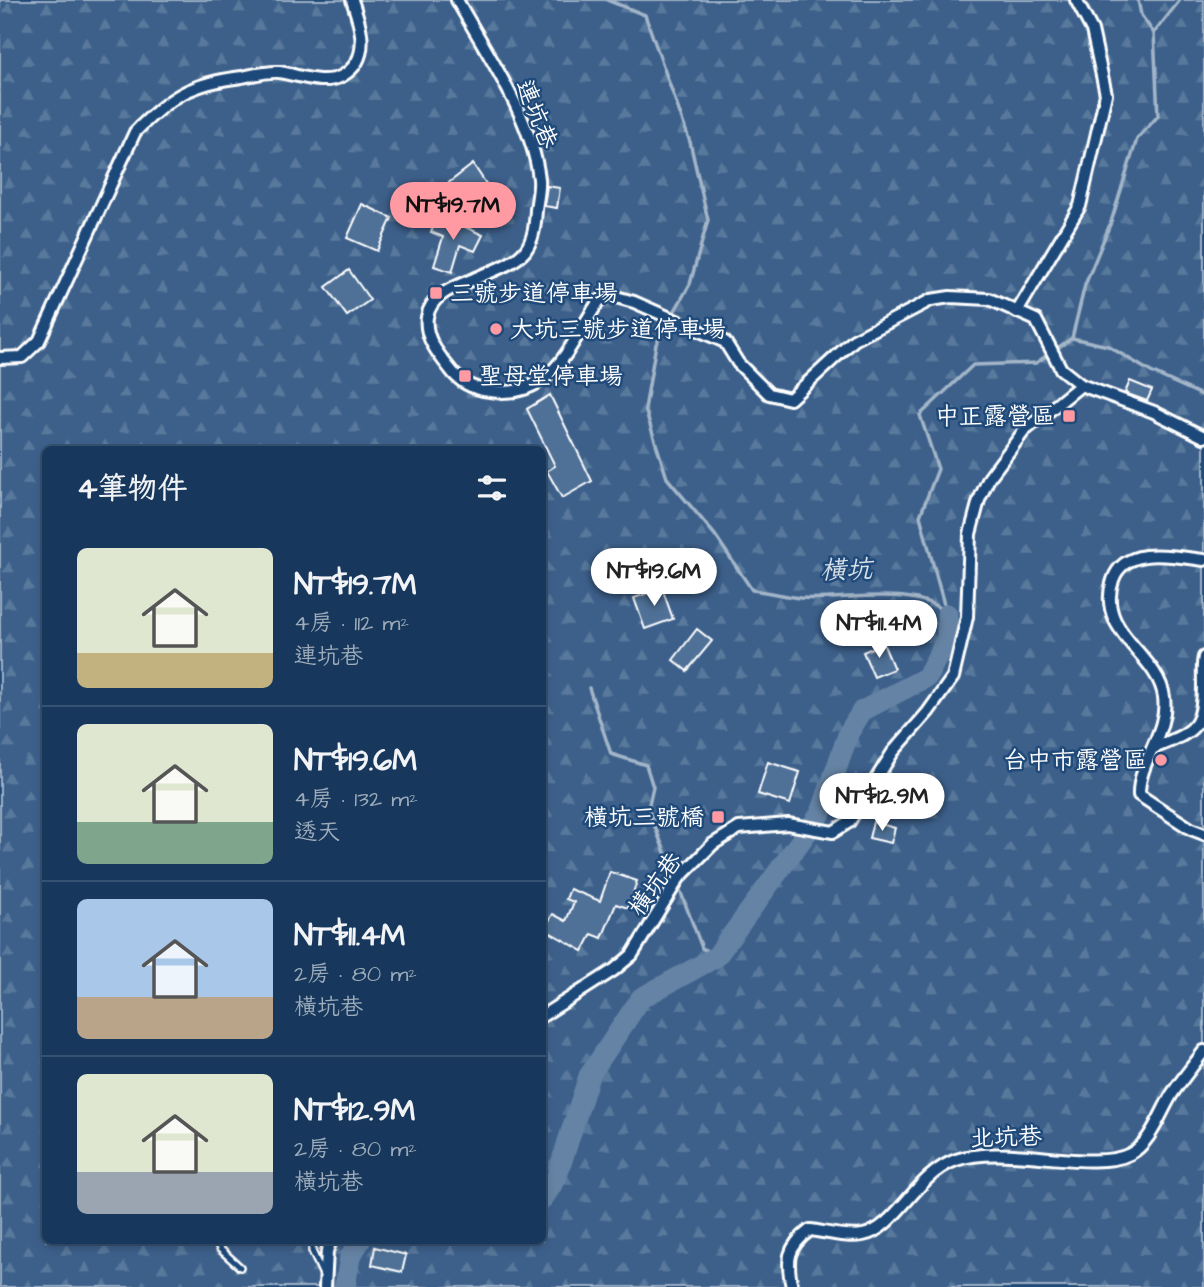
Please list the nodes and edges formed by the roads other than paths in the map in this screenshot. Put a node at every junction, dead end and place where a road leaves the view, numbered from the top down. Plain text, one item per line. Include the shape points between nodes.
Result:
1 (352, 0) edge
2 (457, 0) edge
3 (1076, 0) edge
4 (1017, 312) junction
5 (0, 358) edge
6 (1082, 385) junction
7 (1204, 437) edge
8 (1204, 560) edge
9 (1204, 657) edge
10 (1154, 748) junction
11 (1204, 834) edge
12 (546, 1013) edge
13 (1204, 1051) edge
14 (219, 1244) edge
15 (313, 1244) edge
16 (330, 1244) edge
17 (240, 1266) dead end
18 (324, 1283) edge
19 (792, 1287) edge

1 - 5 street via 363,42 357,65 340,77 326,81 275,72 216,80 182,91 160,106 135,132 39,341 22,357
2 - 4 street, 連坑巷 via 512,99 539,179 535,227 524,252 433,300 427,316 427,332 436,350 455,376 474,389 508,394 526,391 560,363 599,301 609,295 725,342 737,363 769,394 790,399 854,340 931,300 989,299
3 - 4 street via 1092,30 1106,94 1080,206
4 - 6 street via 1036,320 1061,369
6 - 7 street
6 - 12 street, 橫坑巷 via 1024,431 989,478 970,534 967,617 953,677 893,752 849,822 833,832 788,824 739,828 713,844 679,878 632,955
8 - 10 street via 1151,554 1121,566 1112,583 1110,608 1118,626 1161,682 1165,700
9 - 10 street via 1198,725
10 - 11 street via 1138,783 1139,794
13 - 19 street, 北坑巷 via 1132,1154 1112,1160 1012,1154 957,1160 926,1176 881,1229 862,1236 810,1230 794,1242 788,1265
14 - 17 lane
15 - 18 lane
16 - 18 street

